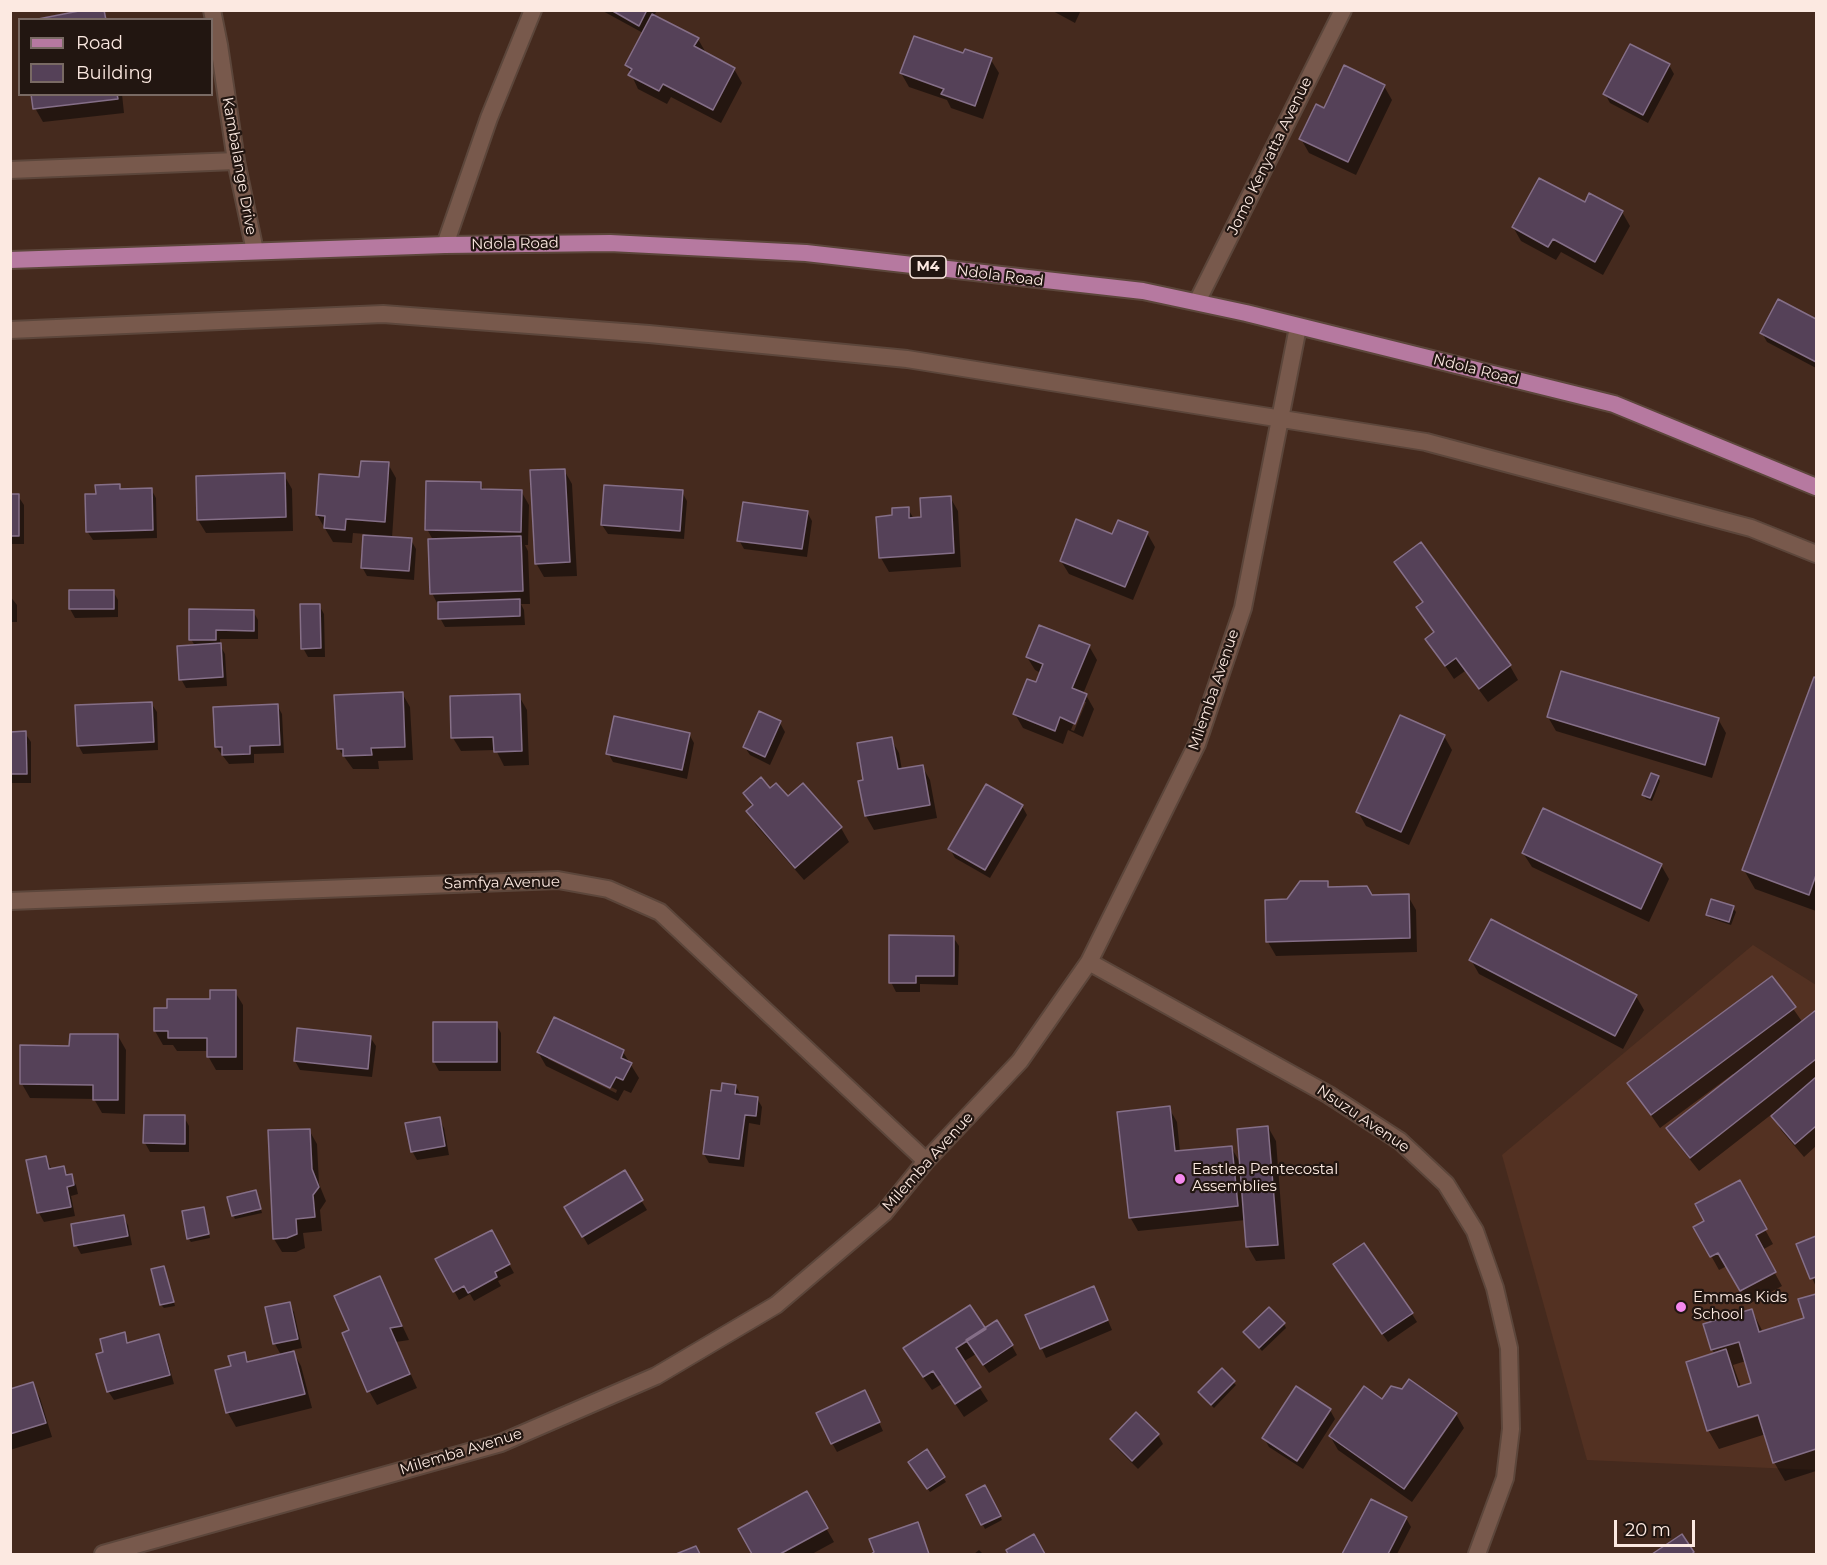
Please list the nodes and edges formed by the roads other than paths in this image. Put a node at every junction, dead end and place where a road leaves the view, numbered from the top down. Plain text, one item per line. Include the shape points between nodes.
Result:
1 (212, 10) edge
2 (533, 10) edge
3 (1343, 10) edge
4 (236, 161) junction
5 (10, 170) edge
6 (445, 245) junction
7 (255, 251) junction
8 (10, 260) edge
9 (1197, 302) junction
10 (1298, 327) junction
11 (10, 330) edge
12 (1280, 417) junction
13 (1816, 487) edge
14 (1816, 554) edge
15 (10, 901) edge
16 (1089, 962) junction
17 (926, 1161) junction
18 (103, 1554) edge
19 (1477, 1554) edge

1 - 4 street, Kambalange Drive
2 - 6 street via 489,118
3 - 9 street, Jomo Kenyatta Avenue
4 - 5 street
4 - 7 street, Kambalange Drive
6 - 7 main road, Ndola Road / M4
6 - 9 main road, Ndola Road / M4 via 610,243 806,253 1143,291
7 - 8 main road, Ndola Road / M4
9 - 10 main road, Ndola Road / M4
10 - 12 street, Milemba Avenue
10 - 13 main road, Ndola Road / M4 via 1614,404
11 - 12 street via 383,314 907,359
12 - 14 street via 1426,442 1751,528
12 - 16 street, Milemba Avenue via 1243,608 1197,744
15 - 17 street, Samfya Avenue via 558,880 608,889 660,912
16 - 17 street, Milemba Avenue via 1020,1061
16 - 19 street, Nsuzu Avenue via 1329,1095 1400,1141 1446,1184 1475,1231 1495,1288 1509,1348 1511,1429 1505,1479
17 - 18 street, Milemba Avenue via 884,1213 776,1305 656,1376 501,1443

